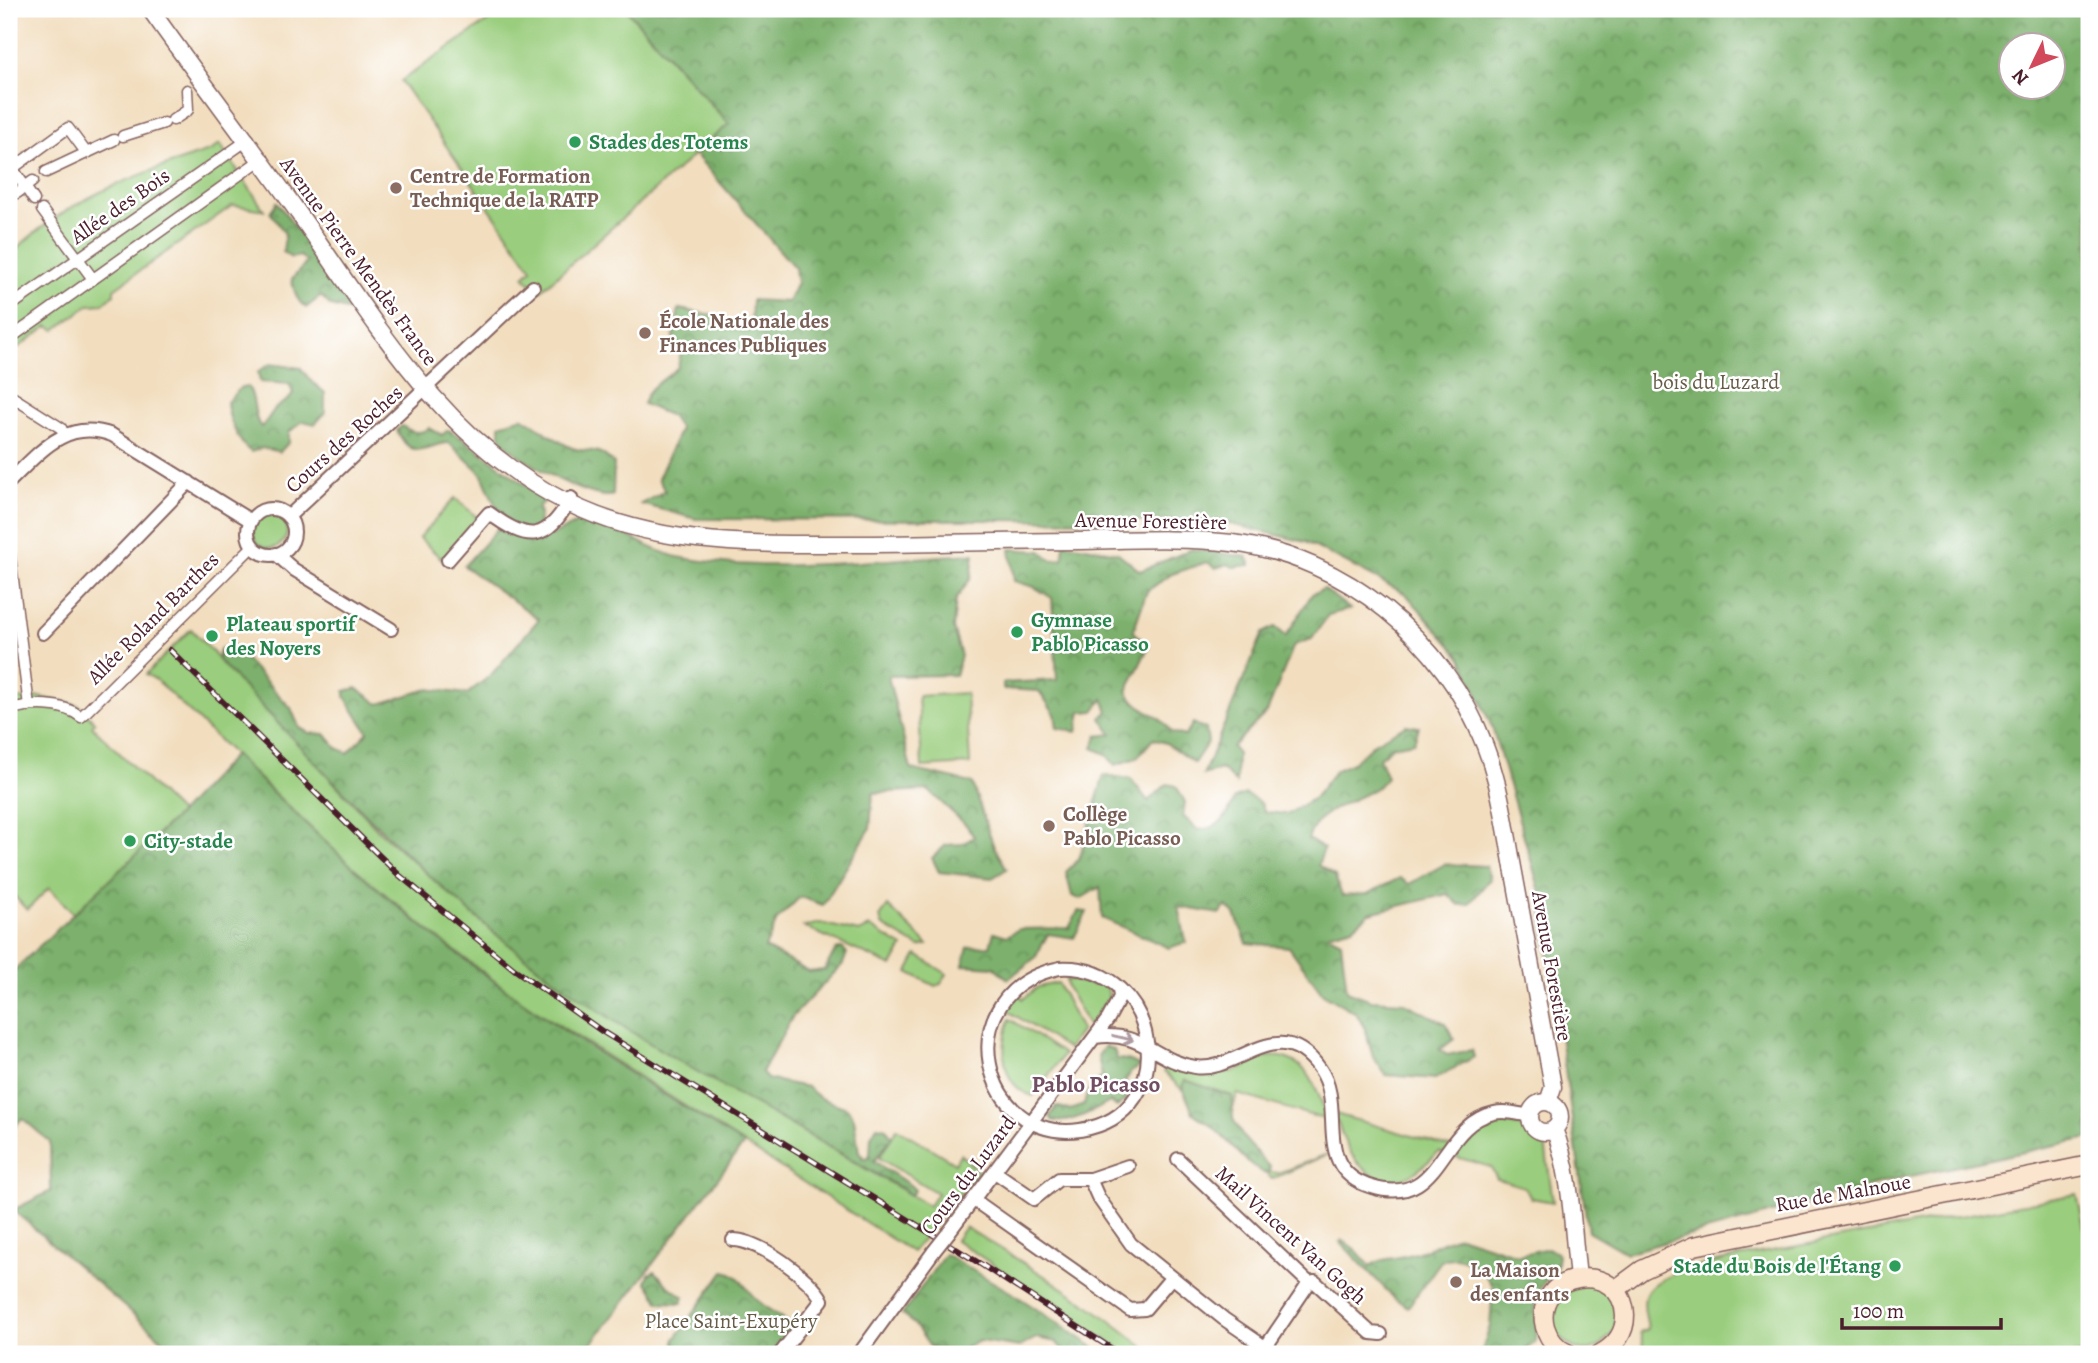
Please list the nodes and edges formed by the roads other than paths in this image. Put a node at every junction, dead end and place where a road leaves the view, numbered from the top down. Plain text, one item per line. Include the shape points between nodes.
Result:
1 (150, 9) edge
2 (163, 9) edge
3 (187, 90) dead end
4 (249, 139) junction
5 (85, 151) junction
6 (263, 158) junction
7 (10, 167) edge
8 (46, 172) dead end
9 (29, 183) junction
10 (16, 193) dead end
11 (34, 200) dead end
12 (42, 210) dead end
13 (78, 258) junction
14 (93, 279) junction
15 (533, 287) dead end
16 (9, 307) edge
17 (9, 339) edge
18 (428, 386) junction
19 (9, 395) edge
20 (64, 434) junction
21 (9, 482) edge
22 (189, 482) junction
23 (570, 500) junction
24 (288, 517) junction
25 (251, 521) junction
26 (660, 533) joint
27 (253, 546) junction
28 (9, 548) edge
29 (276, 554) junction
30 (447, 560) dead end
31 (391, 629) dead end
32 (43, 633) dead end
33 (29, 706) junction
34 (9, 710) edge
35 (1119, 989) junction
36 (1141, 1019) junction
37 (1108, 1020) junction
38 (1095, 1037) junction
39 (1150, 1047) junction
40 (1548, 1102) junction
41 (1531, 1116) junction
42 (1033, 1121) junction
43 (1554, 1129) junction
44 (1178, 1159) dead end
45 (2089, 1165) edge
46 (1128, 1166) dead end
47 (995, 1172) junction
48 (1090, 1180) junction
49 (974, 1200) junction
50 (733, 1240) dead end
51 (1172, 1277) junction
52 (1578, 1277) junction
53 (1309, 1283) junction
54 (1615, 1290) junction
55 (1381, 1335) dead end
56 (1548, 1349) edge
57 (1267, 1352) edge
58 (780, 1354) edge
59 (859, 1354) edge
60 (1569, 1354) edge
61 (1600, 1354) edge

1 - 4 street, Avenue Pierre Mendès France
2 - 4 street, Avenue Pierre Mendès France
3 - 5 street via 188,110 169,122
4 - 6 street, Avenue Pierre Mendès France
4 - 13 street, Allée des Bois
5 - 7 street via 68,128
5 - 8 street
6 - 14 street
6 - 18 street, Avenue Pierre Mendès France
7 - 9 street
9 - 10 street
9 - 11 street
12 - 13 street
13 - 14 street
13 - 16 street, Allée des Bois
14 - 17 street
15 - 18 street, Cours des Roches
18 - 23 street, Avenue Pierre Mendès France via 500,452
18 - 24 street, Cours des Roches
19 - 20 street
20 - 21 street
20 - 22 street via 94,430 113,435
22 - 25 street
22 - 32 street
23 - 26 street, Avenue Pierre Mendès France
23 - 30 street via 552,528 532,535 508,527 489,513
24 - 25 street, Cours des Roches via 268,509
24 - 29 street, Cours des Roches via 293,539
25 - 27 street via 248,536
26 - 40 street, Avenue Forestière via 730,544 1203,540 1285,555 1347,583 1400,622 1432,654 1465,702 1487,750 1504,818 1553,1087
27 - 29 street via 262,553
27 - 33 street, Allée Roland Barthes via 81,717 57,707
28 - 33 street
29 - 31 street
33 - 34 street
35 - 36 street
35 - 37 street, Cours du Luzard via 1120,997
35 - 42 street via 1104,976 1060,968 1033,976 998,1009 988,1047 991,1073 1007,1101
36 - 37 street via 1125,1010
36 - 39 street
37 - 38 street, Cours du Luzard
38 -> 39 street via 1122,1035
38 - 42 street, Cours du Luzard
39 - 41 street via 1178,1062 1207,1069 1264,1045 1286,1046 1306,1055 1329,1084 1331,1140 1339,1161 1356,1179 1381,1189 1405,1188 1426,1179 1460,1131 1476,1119 1505,1112
39 - 42 street via 1137,1094 1116,1115 1077,1130 1049,1128
40 - 41 street via 1534,1107
40 - 43 street via 1560,1116
41 - 43 street via 1536,1128
42 - 47 street, Cours du Luzard
43 - 52 street via 1561,1148
44 - 53 street, Mail Vincent Van Gogh
45 - 54 main road, Rue de Malnoue via 1694,1246 1642,1270
46 - 48 street
47 - 48 street via 1034,1199 1059,1179
47 - 49 street, Cours du Luzard
48 - 51 street via 1124,1237
49 - 51 street via 1129,1310 1145,1309
49 - 59 street, Cours du Luzard, bridge
50 - 58 street via 760,1246 817,1290 822,1300
51 - 57 street
52 - 54 main road via 1599,1279
52 - 56 main road via 1566,1280 1549,1297 1544,1321
53 - 55 street, Mail Vincent Van Gogh via 1315,1282 1371,1333
53 - 57 street
54 - 61 main road via 1625,1313 1624,1325 1612,1346
56 - 60 main road

